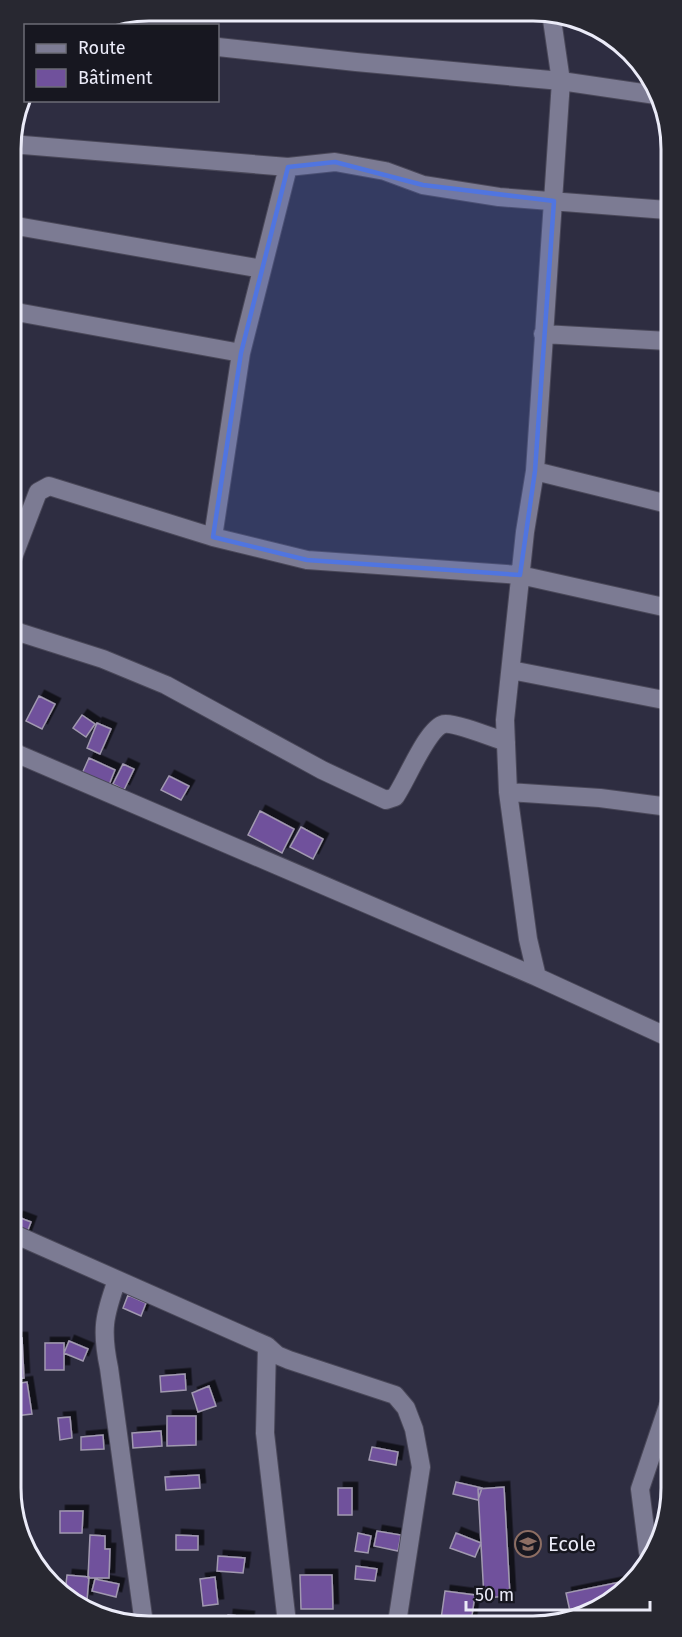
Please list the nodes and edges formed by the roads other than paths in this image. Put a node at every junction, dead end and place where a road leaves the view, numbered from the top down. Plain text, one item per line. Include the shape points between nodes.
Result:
1 (552, 22) edge
2 (219, 47) edge
3 (561, 81) junction
4 (649, 94) edge
5 (21, 145) edge
6 (288, 167) junction
7 (554, 201) junction
8 (661, 210) edge
9 (21, 227) edge
10 (262, 270) junction
11 (21, 313) edge
12 (543, 334) junction
13 (661, 341) edge
14 (241, 353) junction
15 (535, 471) junction
16 (661, 502) edge
17 (21, 536) edge
18 (213, 537) junction
19 (520, 575) junction
20 (661, 606) edge
21 (21, 633) edge
22 (511, 670) junction
23 (661, 699) edge
24 (506, 742) junction
25 (21, 755) edge
26 (508, 792) junction
27 (661, 806) edge
28 (537, 977) junction
29 (661, 1034) edge
30 (21, 1237) edge
31 (117, 1280) junction
32 (267, 1346) junction
33 (661, 1425) edge
34 (650, 1541) edge
35 (143, 1616) edge
36 (286, 1616) edge
37 (398, 1616) edge

1 - 3 street
2 - 3 street
3 - 4 street
3 - 7 street
5 - 6 street
6 - 7 street via 335,162 385,171 423,185
6 - 10 street
7 - 8 street
7 - 12 street
9 - 10 street
10 - 14 street
11 - 14 street
12 - 13 street
12 - 15 street
14 - 18 street
15 - 16 street
15 - 19 street
17 - 18 street via 38,492 49,486
18 - 19 street via 307,560
19 - 20 street
19 - 22 street
21 - 24 street via 103,658 166,685 322,770 386,800 394,797 428,738 444,724
22 - 23 street
22 - 24 street
24 - 26 street
25 - 28 street
26 - 27 street
26 - 28 street via 528,939
28 - 29 street
30 - 31 street
31 - 32 street
31 - 35 street via 106,1311 104,1344
32 - 36 street via 264,1433
32 - 37 street via 289,1360 396,1395 406,1408 421,1467
33 - 34 street via 641,1482 640,1496

